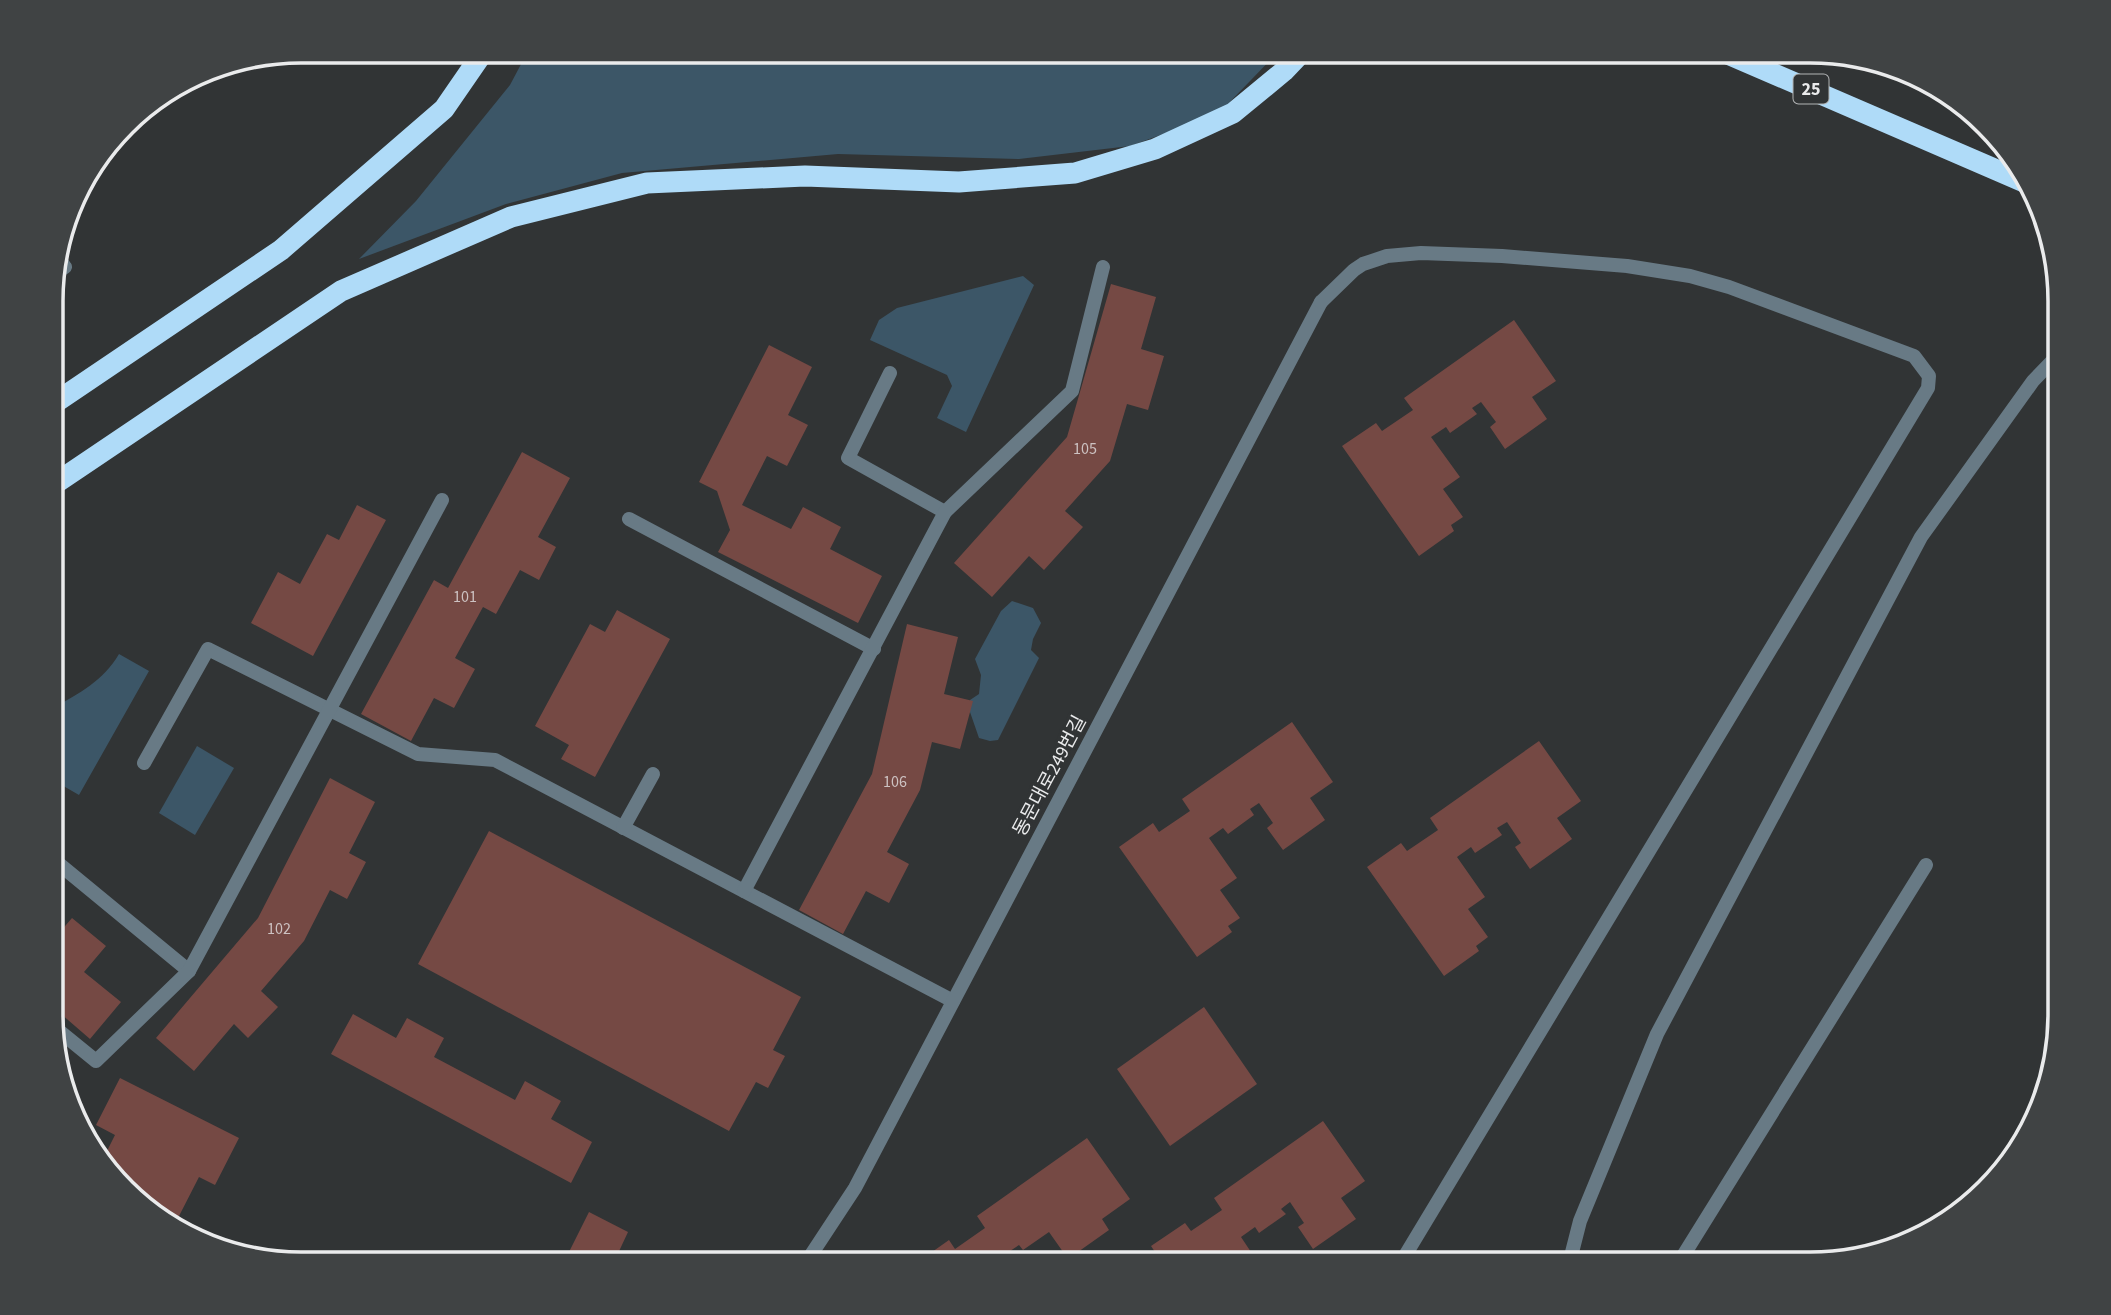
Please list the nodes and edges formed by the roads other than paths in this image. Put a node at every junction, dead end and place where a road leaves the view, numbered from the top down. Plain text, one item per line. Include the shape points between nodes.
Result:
1 (476, 63) edge
2 (1292, 63) edge
3 (1749, 63) edge
4 (2013, 177) edge
5 (1103, 267) dead end
6 (2047, 367) edge
7 (890, 373) dead end
8 (63, 397) edge
9 (63, 478) edge
10 (442, 500) dead end
11 (945, 512) junction
12 (629, 519) dead end
13 (874, 649) junction
14 (329, 710) junction
15 (144, 763) dead end
16 (653, 774) dead end
17 (623, 828) junction
18 (1926, 865) dead end
19 (63, 867) edge
20 (744, 891) junction
21 (189, 971) junction
22 (953, 1002) junction
23 (64, 1036) edge
24 (1408, 1251) edge
25 (1572, 1251) edge
26 (1686, 1251) edge
27 (812, 1252) edge

1 - 8 highway via 444,109 281,250
2 - 9 highway via 1233,113 1155,149 1074,173 959,182 805,176 647,183 511,218 341,291
3 - 4 highway, 25
5 - 11 street via 1072,390
6 - 25 street via 1921,537 1657,1034 1580,1221
7 - 11 street via 848,458
10 - 14 street
11 - 13 street
12 - 13 street
13 - 20 street
14 - 15 street via 208,649
14 - 17 street via 418,754 495,760
14 - 21 street
16 - 17 street
17 - 20 street
18 - 26 street
19 - 21 street
20 - 22 street
21 - 23 street via 96,1062
22 - 24 street, 동문대로249번길 via 1321,302 1354,270 1387,256 1421,253 1627,265 1741,291 1914,356 1929,376 1928,388
22 - 27 street, 동문대로249번길 via 856,1188

